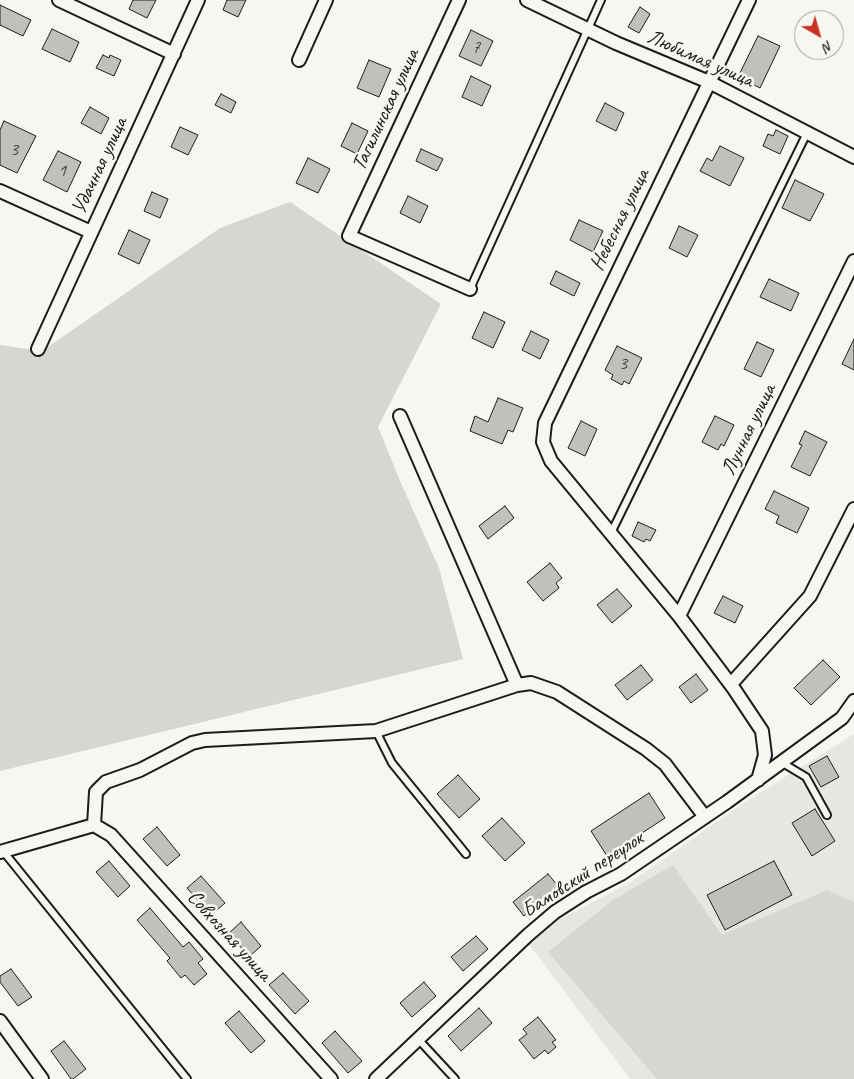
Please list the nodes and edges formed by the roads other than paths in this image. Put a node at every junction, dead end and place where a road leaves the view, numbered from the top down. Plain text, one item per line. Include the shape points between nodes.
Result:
1 (59, 0) edge
2 (198, 0) edge
3 (326, 0) edge
4 (459, 0) edge
5 (527, 0) edge
6 (601, 0) edge
7 (749, 0) edge
8 (588, 29) junction
9 (174, 54) junction
10 (299, 60) dead end
11 (709, 82) junction
12 (807, 133) junction
13 (854, 158) edge
14 (0, 190) edge
15 (91, 232) junction
16 (854, 261) edge
17 (470, 289) joint
18 (38, 349) dead end
19 (400, 416) dead end
20 (854, 509) edge
21 (611, 534) junction
22 (680, 616) junction
23 (730, 684) junction
24 (517, 685) junction
25 (854, 701) edge
26 (376, 731) junction
27 (781, 762) junction
28 (758, 780) junction
29 (828, 815) dead end
30 (705, 817) junction
31 (94, 825) junction
32 (2, 852) edge
33 (466, 854) dead end
34 (0, 1021) edge
35 (418, 1039) junction
36 (42, 1079) edge
37 (187, 1079) edge
38 (331, 1079) edge
39 (376, 1079) edge
40 (455, 1079) edge

1 - 9 street
2 - 9 street, Удачная улица
3 - 10 street
4 - 17 street, Тагилинская улица via 349,236
5 - 8 street, Любимая улица
6 - 8 lane
7 - 11 street, Небесная улица
8 - 11 street, Любимая улица
8 - 17 lane
9 - 15 street, Удачная улица
11 - 12 street, Любимая улица
11 - 21 street, Небесная улица via 544,423 543,442 551,461
12 - 13 street, Любимая улица
12 - 21 lane
14 - 15 street
15 - 18 street, Удачная улица
16 - 22 street, Лунная улица
19 - 24 street
20 - 23 street via 810,596
21 - 22 street
22 - 23 street
23 - 28 street via 762,731 765,755
24 - 26 street
24 - 30 street via 531,683 557,692 646,749 665,764
25 - 27 street, Бамовский переулок via 842,718
26 - 31 street via 192,743 140,770 106,782 96,792
26 - 33 lane via 392,763
27 - 28 street, Бамовский переулок
27 - 29 lane via 806,776
28 - 30 street, Бамовский переулок
30 - 35 street, Бамовский переулок via 621,874 555,912
31 - 32 street
31 - 38 street, Совхозная улица via 111,835
32 - 37 lane
34 - 36 street
35 - 39 street, Бамовский переулок
35 - 40 lane

